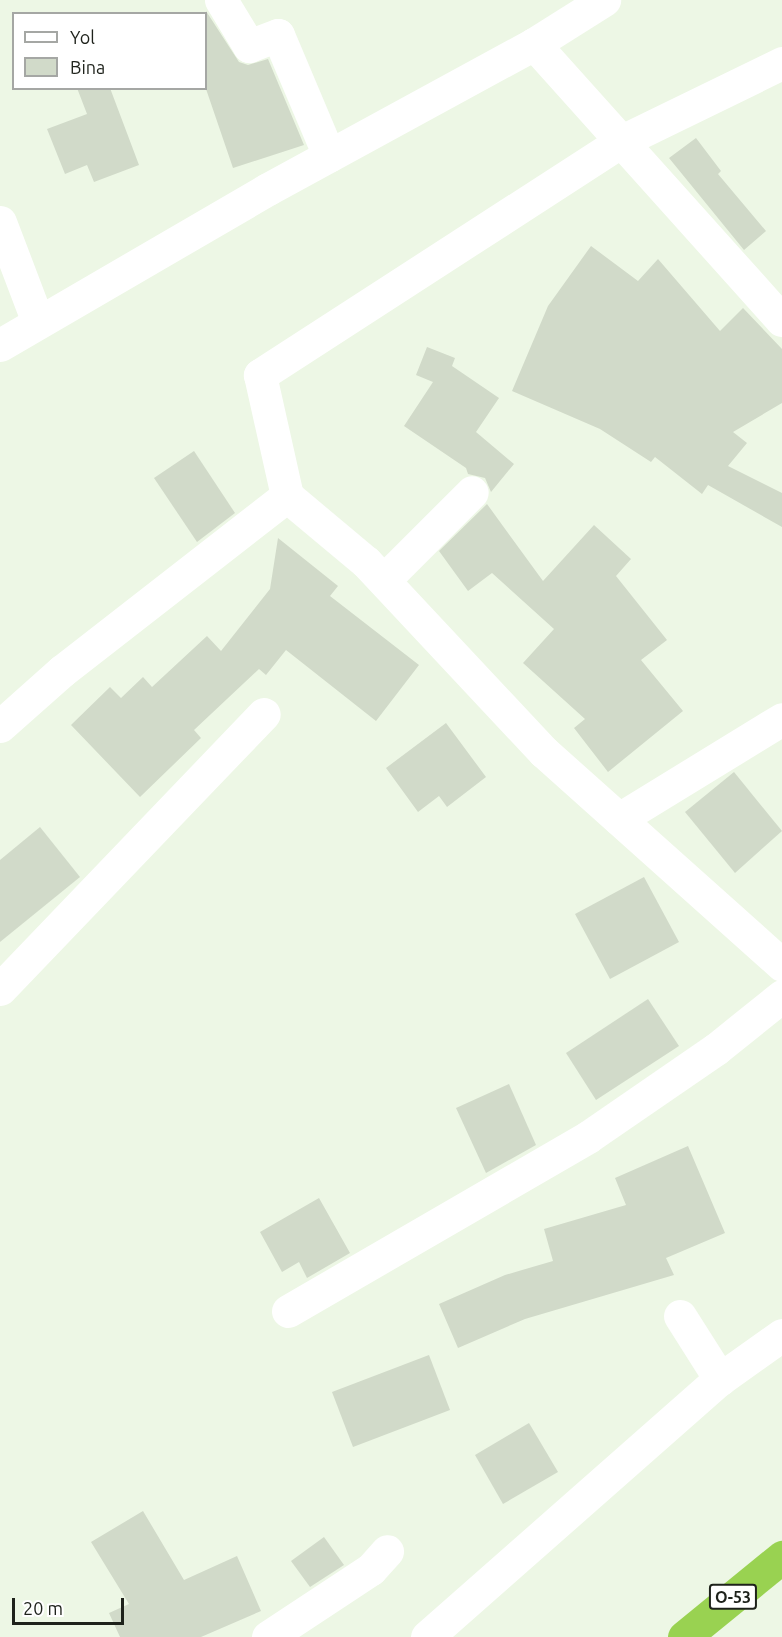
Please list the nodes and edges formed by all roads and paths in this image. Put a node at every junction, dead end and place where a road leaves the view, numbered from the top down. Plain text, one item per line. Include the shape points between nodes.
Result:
1 (221, 0) edge
2 (595, 3) edge
3 (534, 44) junction
4 (782, 63) edge
5 (620, 142) junction
6 (329, 156) junction
7 (0, 222) edge
8 (782, 320) edge
9 (38, 322) junction
10 (0, 345) edge
11 (472, 492) dead end
12 (287, 496) junction
13 (384, 580) junction
14 (264, 714) dead end
15 (782, 719) edge
16 (0, 726) edge
17 (619, 819) junction
18 (782, 965) edge
19 (0, 989) edge
20 (782, 996) edge
21 (288, 1311) dead end
22 (680, 1316) dead end
23 (782, 1335) edge
24 (720, 1379) junction
25 (387, 1551) dead end
26 (782, 1557) edge
27 (268, 1637) edge
28 (427, 1637) edge
29 (684, 1637) edge

1 - 6 street via 249,46 278,35
2 - 3 street
3 - 5 street
3 - 6 street
4 - 5 street
5 - 8 street
5 - 12 street via 260,375
6 - 9 street
7 - 9 street
9 - 10 street
11 - 13 street
12 - 13 street
12 - 16 street via 62,671
13 - 17 street via 544,752
14 - 19 street
15 - 17 street
17 - 18 street
20 - 21 street via 716,1049 588,1137
22 - 24 street
23 - 24 street
24 - 28 street
25 - 27 street via 370,1569
26 - 29 highway, O-53

